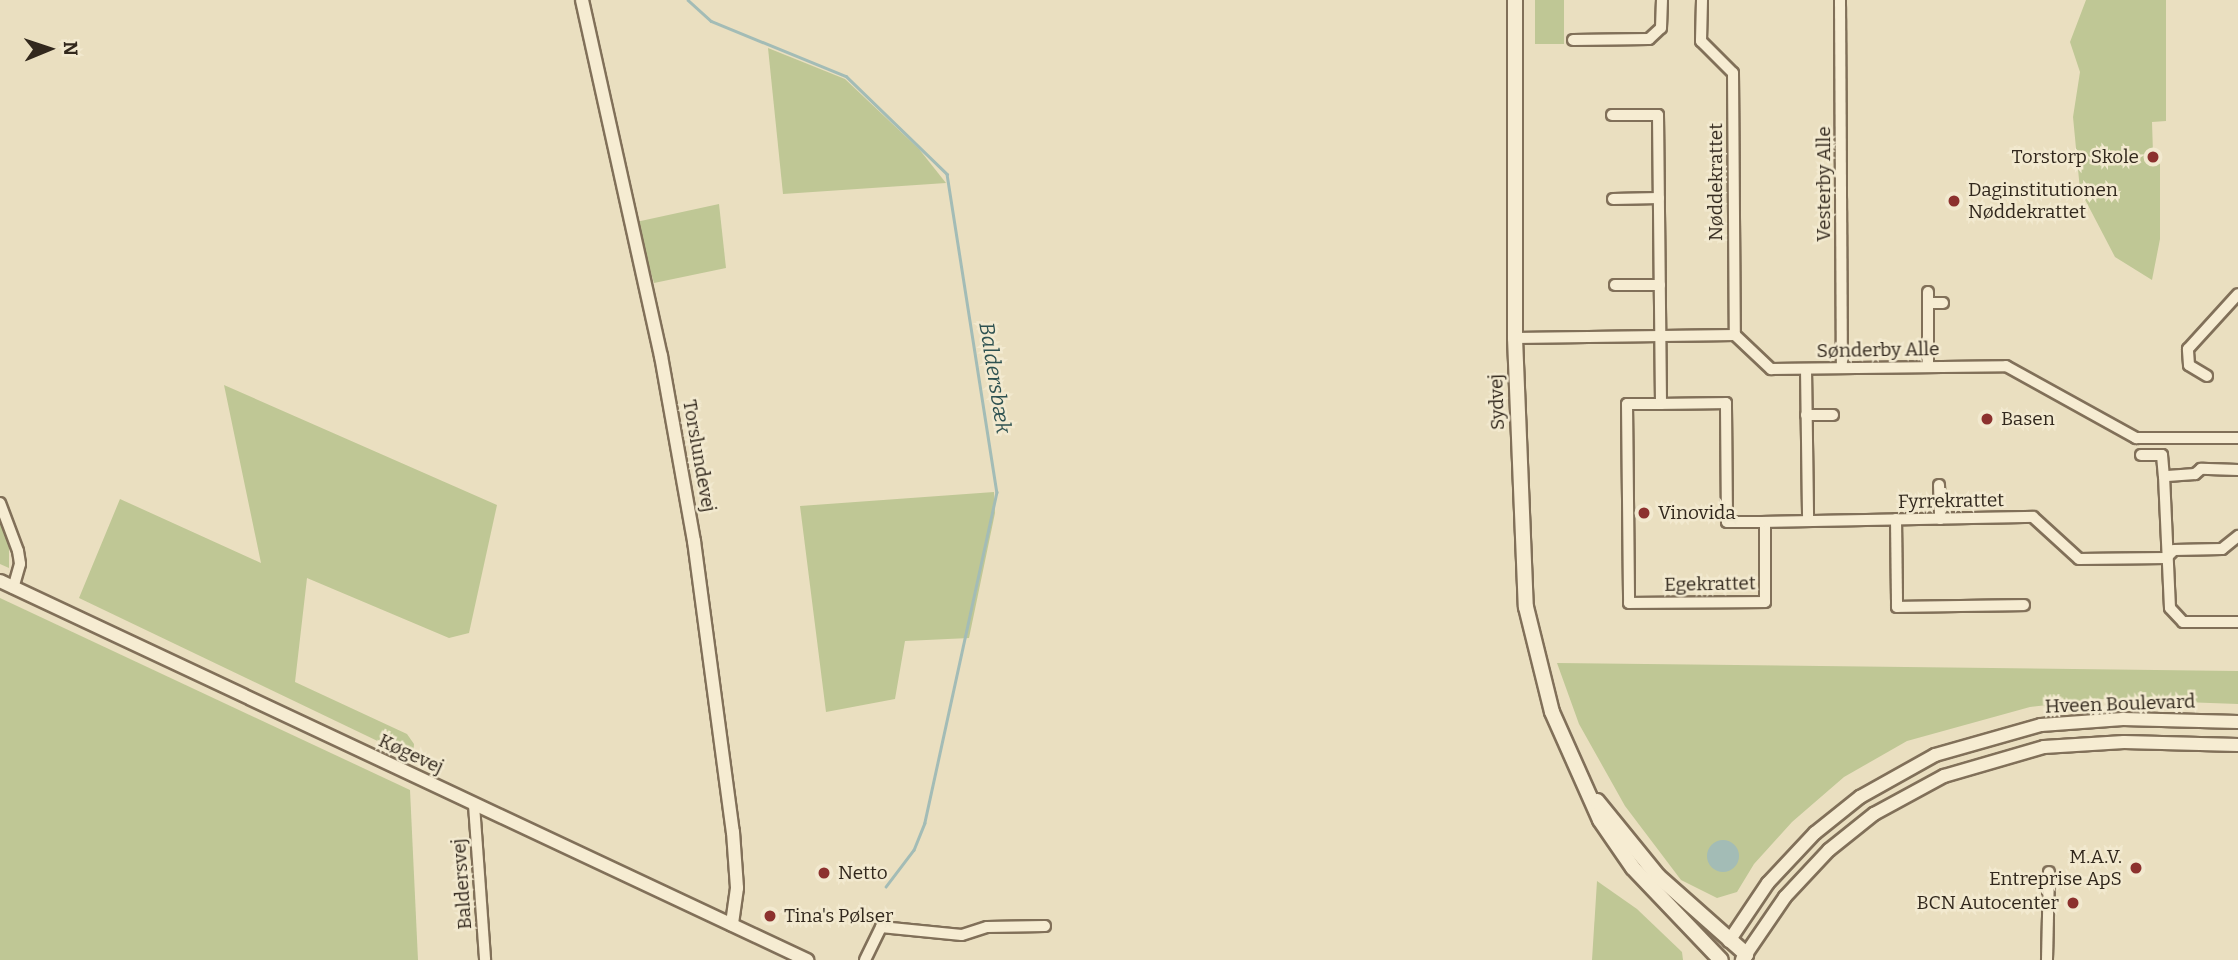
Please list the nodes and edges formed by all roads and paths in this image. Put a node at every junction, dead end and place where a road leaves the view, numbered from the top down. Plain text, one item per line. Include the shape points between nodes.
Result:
1 (582, 0) edge
2 (1516, 0) edge
3 (1662, 0) edge
4 (1702, 0) edge
5 (1840, 0) edge
6 (1573, 40) dead end
7 (1612, 115) dead end
8 (1659, 198) junction
9 (1613, 199) dead end
10 (1615, 285) dead end
11 (1660, 285) junction
12 (2238, 294) edge
13 (1943, 303) dead end
14 (1735, 335) junction
15 (1660, 337) junction
16 (1515, 338) junction
17 (1928, 367) junction
18 (1806, 369) junction
19 (1842, 369) junction
20 (2207, 376) dead end
21 (1661, 404) junction
22 (1806, 415) junction
23 (1833, 415) dead end
24 (2238, 438) edge
25 (2141, 455) dead end
26 (2238, 470) edge
27 (2164, 476) junction
28 (1940, 485) dead end
29 (0, 503) edge
30 (1895, 519) junction
31 (1940, 519) junction
32 (1808, 521) junction
33 (1765, 522) junction
34 (2238, 536) edge
35 (2169, 555) junction
36 (0, 582) edge
37 (13, 587) junction
38 (2024, 606) dead end
39 (2238, 622) edge
40 (2238, 720) edge
41 (2238, 745) edge
42 (1590, 792) junction
43 (474, 804) junction
44 (2049, 872) dead end
45 (732, 925) junction
46 (1045, 926) dead end
47 (1729, 941) junction
48 (1745, 957) edge
49 (1719, 959) edge
50 (485, 960) edge
51 (807, 960) edge
52 (865, 960) edge
53 (2047, 960) edge

1 - 45 street, Torslundevej via 663,366 690,516 733,832 737,888
2 - 16 main road, Sydvej
3 - 6 street via 1661,28 1649,38
4 - 14 street, Nøddekrattet via 1702,41 1733,73
5 - 19 street, Vesterby Alle
7 - 8 street via 1658,115
8 - 9 street
8 - 11 street
10 - 11 street
11 - 15 street
12 - 20 street via 2188,349 2189,365
13 - 17 street via 1928,297
14 - 15 street
14 - 18 street, Sønderby Alle via 1764,367
15 - 16 street
15 - 21 street
16 - 42 main road, Sydvej via 1525,607 1552,712
17 - 19 street, Sønderby Alle
17 - 24 street, Sønderby Alle via 2006,366 2136,438
18 - 19 street, Sønderby Alle
18 - 22 street
21 - 33 street, Egekrattet via 1726,403 1727,522
21 - 33 street, Egekrattet via 1627,404 1629,603 1765,602
22 - 23 street
22 - 32 street
25 - 27 street via 2162,455
26 - 27 street via 2201,469 2195,474
27 - 35 street
28 - 31 street
29 - 37 street via 20,564
30 - 31 street, Fyrrekrattet
30 - 32 street, Fyrrekrattet
30 - 38 street via 1897,607
31 - 35 street, Fyrrekrattet via 2033,517 2078,559
32 - 33 street, Fyrrekrattet
34 - 35 street via 2222,549 2174,550
35 - 39 street via 2169,608 2183,622
36 - 37 street, Køgevej
37 - 43 street, Køgevej
40 - 47 street, Hveen Boulevard via 2041,725 1936,755 1860,797 1815,833 1768,883
41 - 48 street, Hveen Boulevard via 2124,742 2044,747 1944,776 1874,814 1829,850 1785,897
42 - 47 main road, Sydvej via 1658,876
42 - 49 main road, Sydvej via 1600,820 1633,868
43 - 45 street, Køgevej
43 - 50 street, Baldersvej
44 - 53 street
45 - 51 street, Køgevej
46 - 52 street via 987,927 962,935 881,927
47 - 48 main road, Sydvej
47 - 49 main road, Hveen Boulevard

